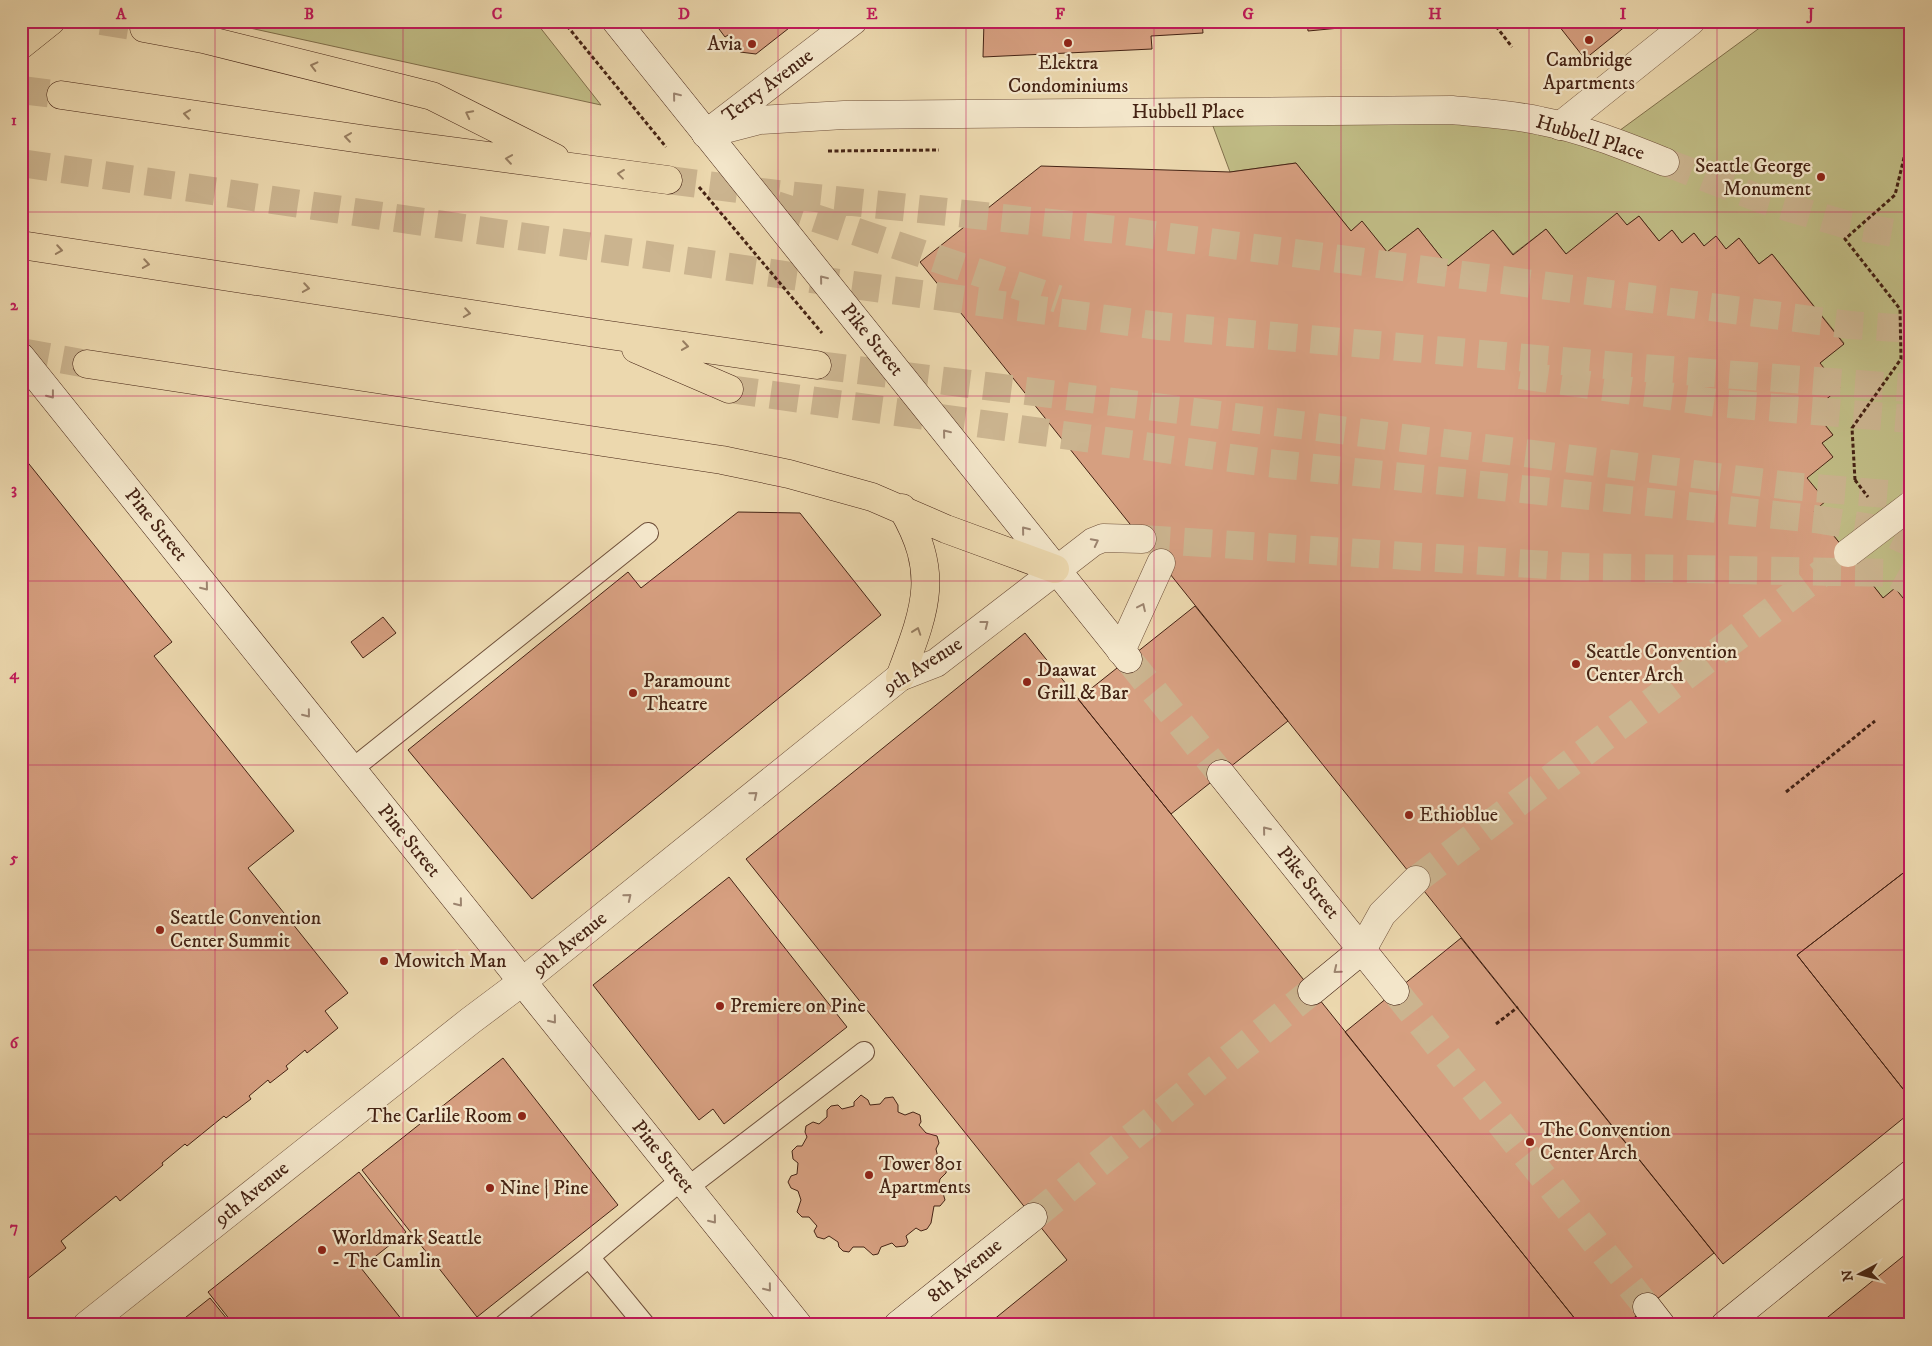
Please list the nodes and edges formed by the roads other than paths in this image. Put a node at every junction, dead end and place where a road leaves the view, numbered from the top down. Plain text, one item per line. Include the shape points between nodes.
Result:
1 (52, 21) edge
2 (616, 21) edge
3 (853, 21) edge
4 (1691, 21) edge
5 (144, 28) tunnel mouth
6 (21, 45) edge
7 (61, 95) tunnel mouth
8 (1560, 126) junction
9 (706, 134) junction
10 (1665, 162) tunnel mouth
11 (574, 168) junction
12 (668, 180) tunnel mouth
13 (21, 245) edge
14 (602, 334) junction
15 (21, 357) edge
16 (87, 364) tunnel mouth
17 (818, 365) tunnel mouth
18 (729, 389) tunnel mouth
19 (1911, 505) edge
20 (902, 508) junction
21 (648, 534) dead end
22 (1142, 539) tunnel mouth
23 (1848, 553) tunnel mouth
24 (1161, 564) dead end
25 (1056, 568) junction
26 (900, 677) junction
27 (351, 770) junction
28 (1221, 774) tunnel mouth
29 (1416, 880) tunnel mouth
30 (1362, 950) junction
31 (522, 982) junction
32 (1312, 990) tunnel mouth
33 (1395, 991) tunnel mouth
34 (864, 1052) dead end
35 (1911, 1174) edge
36 (684, 1184) junction
37 (1033, 1216) tunnel mouth
38 (590, 1258) junction
39 (87, 1325) edge
40 (504, 1325) edge
41 (645, 1325) edge
42 (798, 1325) edge
43 (898, 1325) edge
44 (1725, 1325) edge

1 - 6 main road
9 -> 2 street, Pike Street
3 - 9 street, Terry Avenue
4 - 8 street
11 -> 5 main road via 432,96 203,39
11 -> 7 main road
8 - 9 street, Hubbell Place via 1501,114 1452,110 854,115 760,120
8 - 10 street, Hubbell Place
25 -> 9 street, Pike Street
12 -> 11 main road
13 -> 14 main road
14 -> 17 main road
14 - 18 main road
15 -> 27 street, Pine Street
16 - 20 main road via 722,460 789,474
19 - 23 street, bridge
20 - 25 main road via 946,529
26 -> 20 main road via 919,628 925,595 925,562 916,533
21 - 27 lane
25 -> 22 street, 9th Avenue via 1104,538
25 -> 24 street, Pike Street via 1125,655
26 -> 25 street, 9th Avenue via 936,663
31 -> 26 street, 9th Avenue
27 -> 31 street, Pine Street
30 -> 28 street, Pike Street
29 - 30 street via 1382,914
30 -> 32 street
30 - 33 street, Pike Street
31 -> 36 street, Pine Street
31 - 39 street, 9th Avenue
34 - 36 lane
35 - 44 street
36 - 38 lane
36 -> 42 street, Pine Street
37 - 43 street, 8th Avenue
38 - 40 lane
38 - 41 lane

